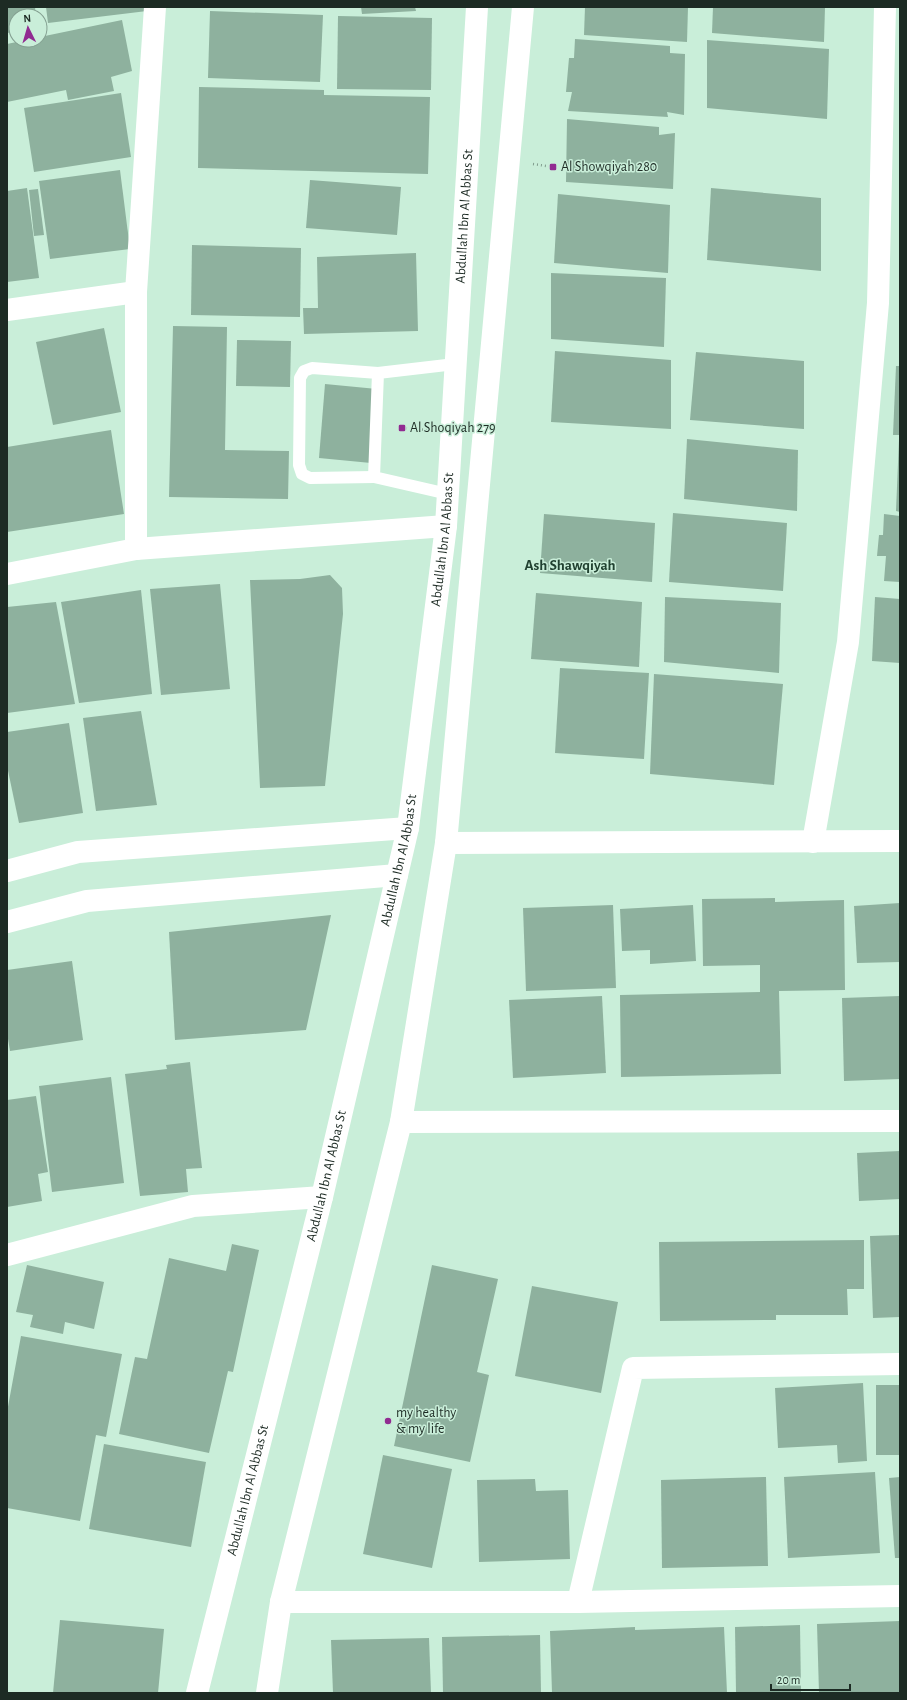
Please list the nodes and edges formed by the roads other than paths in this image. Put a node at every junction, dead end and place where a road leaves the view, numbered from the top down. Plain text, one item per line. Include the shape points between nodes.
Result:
1 (155, 7) edge
2 (477, 7) edge
3 (523, 7) edge
4 (885, 7) edge
5 (136, 292) junction
6 (7, 310) edge
7 (455, 364) junction
8 (378, 373) junction
9 (374, 477) junction
10 (448, 494) junction
11 (446, 526) junction
12 (136, 549) junction
13 (7, 574) edge
14 (408, 828) junction
15 (900, 841) edge
16 (813, 842) junction
17 (446, 843) junction
18 (7, 871) edge
19 (397, 875) junction
20 (7, 922) edge
21 (900, 1121) edge
22 (401, 1122) junction
23 (322, 1197) junction
24 (7, 1255) edge
25 (900, 1364) edge
26 (900, 1596) edge
27 (281, 1602) junction
28 (578, 1602) junction
29 (197, 1693) edge
30 (267, 1693) edge

1 - 5 street
2 - 7 street, Abdullah Ibn Al Abbas St
3 - 17 street
4 - 16 street via 878,303 848,642
5 - 6 street
5 - 12 street
7 - 8 lane
7 - 10 street, Abdullah Ibn Al Abbas St
8 - 9 lane
8 - 9 lane via 312,368 304,371 300,378 299,465 302,474 310,478
9 - 10 lane
10 - 11 street, Abdullah Ibn Al Abbas St
11 - 12 street
11 - 14 street, Abdullah Ibn Al Abbas St
12 - 13 street
14 - 18 street via 78,852
14 - 19 street, Abdullah Ibn Al Abbas St
15 - 16 street
16 - 17 street
17 - 22 street
19 - 20 street via 87,901
19 - 23 street, Abdullah Ibn Al Abbas St
21 - 22 street
22 - 27 street
23 - 24 street via 193,1206
23 - 29 street, Abdullah Ibn Al Abbas St
25 - 28 street via 633,1368
26 - 28 street
27 - 28 street
27 - 30 street

